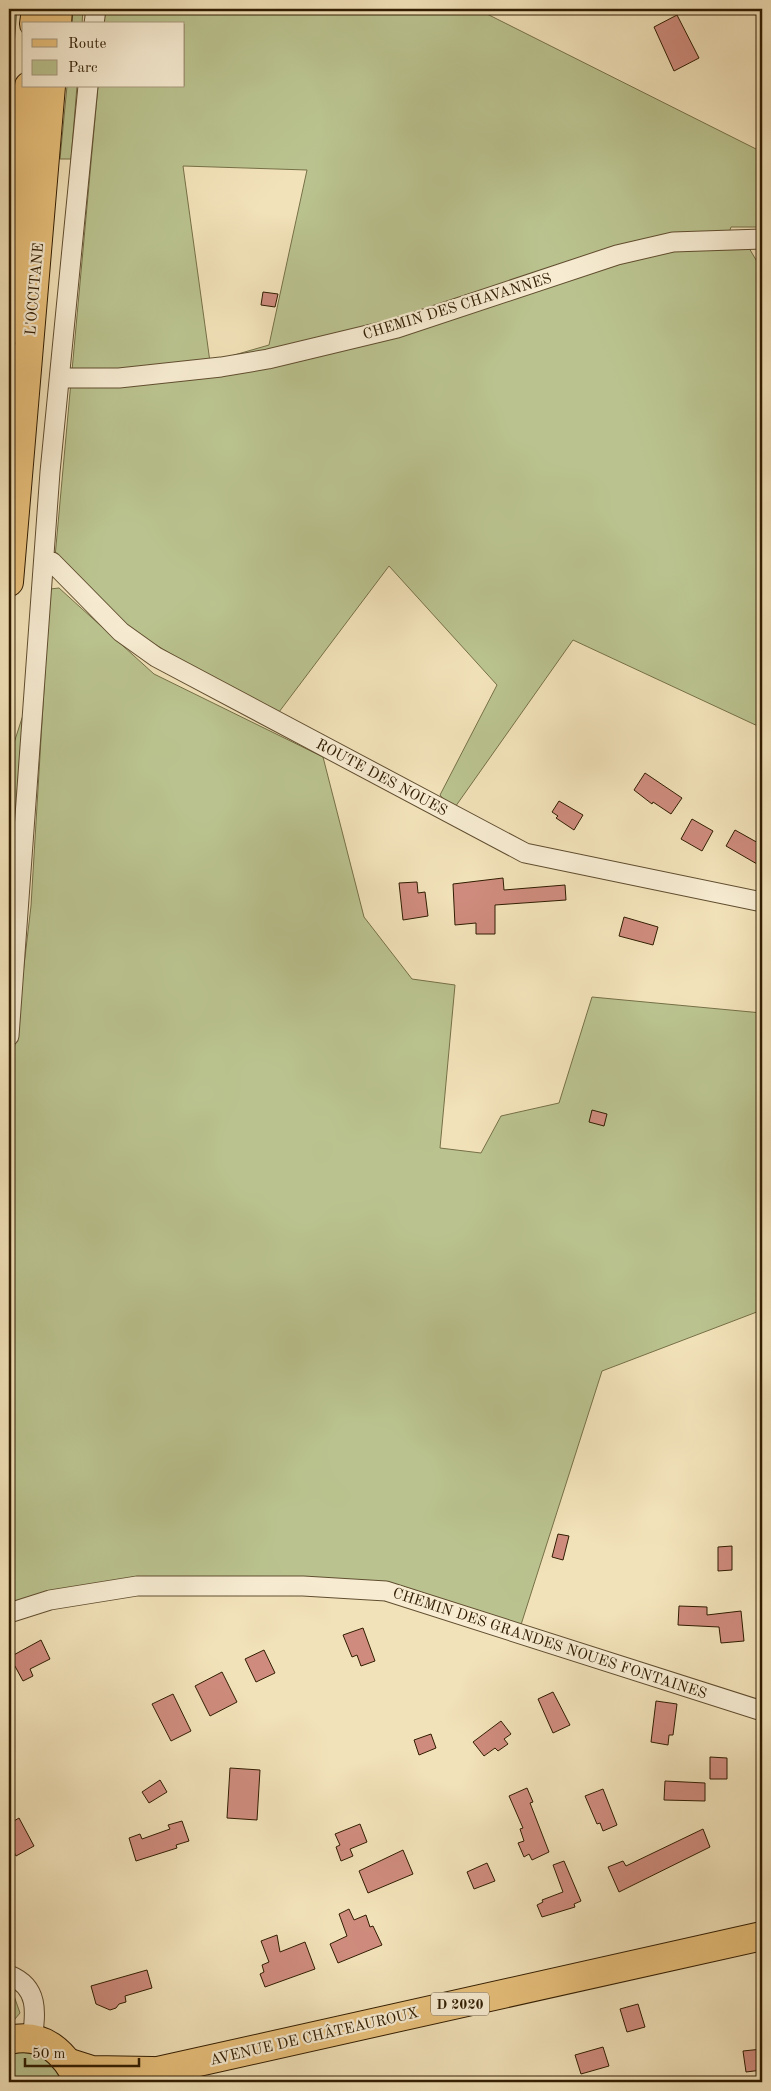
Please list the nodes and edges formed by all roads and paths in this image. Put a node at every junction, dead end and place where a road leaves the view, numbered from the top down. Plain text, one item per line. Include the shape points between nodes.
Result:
1 (36, 9) edge
2 (58, 9) edge
3 (96, 9) edge
4 (34, 22) edge
5 (57, 22) edge
6 (94, 22) edge
7 (29, 88) edge
8 (51, 88) edge
9 (88, 88) edge
10 (762, 239) edge
11 (9, 330) edge
12 (60, 378) junction
13 (45, 562) junction
14 (9, 582) edge
15 (762, 902) edge
16 (9, 1036) edge
17 (9, 1612) edge
18 (762, 1711) edge
19 (762, 1936) edge
20 (9, 1975) edge
21 (20, 2040) edge
22 (74, 2072) edge
23 (129, 2079) edge

1 - 4 main road
2 - 5 main road
3 - 6 street
7 - 11 main road, L'OCCITANE
8 - 14 main road, L'OCCITANE
9 - 12 street
10 - 12 street, CHEMIN DES CHAVANNES via 673,242 617,255 397,328 268,358 221,367 119,378
12 - 13 street
13 - 15 street, ROUTE DES NOUES via 52,562 121,632 156,657 525,853
13 - 16 street
17 - 18 street, CHEMIN DES GRANDES NOUES FONTAINES via 50,1600 137,1586 303,1586 386,1591
19 - 23 main road, AVENUE DE CHÂTEAUROUX / D 2020
20 - 21 street via 20,1980 32,1994 35,2018
21 - 22 main road via 52,2045
22 - 23 main road, D 2020 via 92,2070

